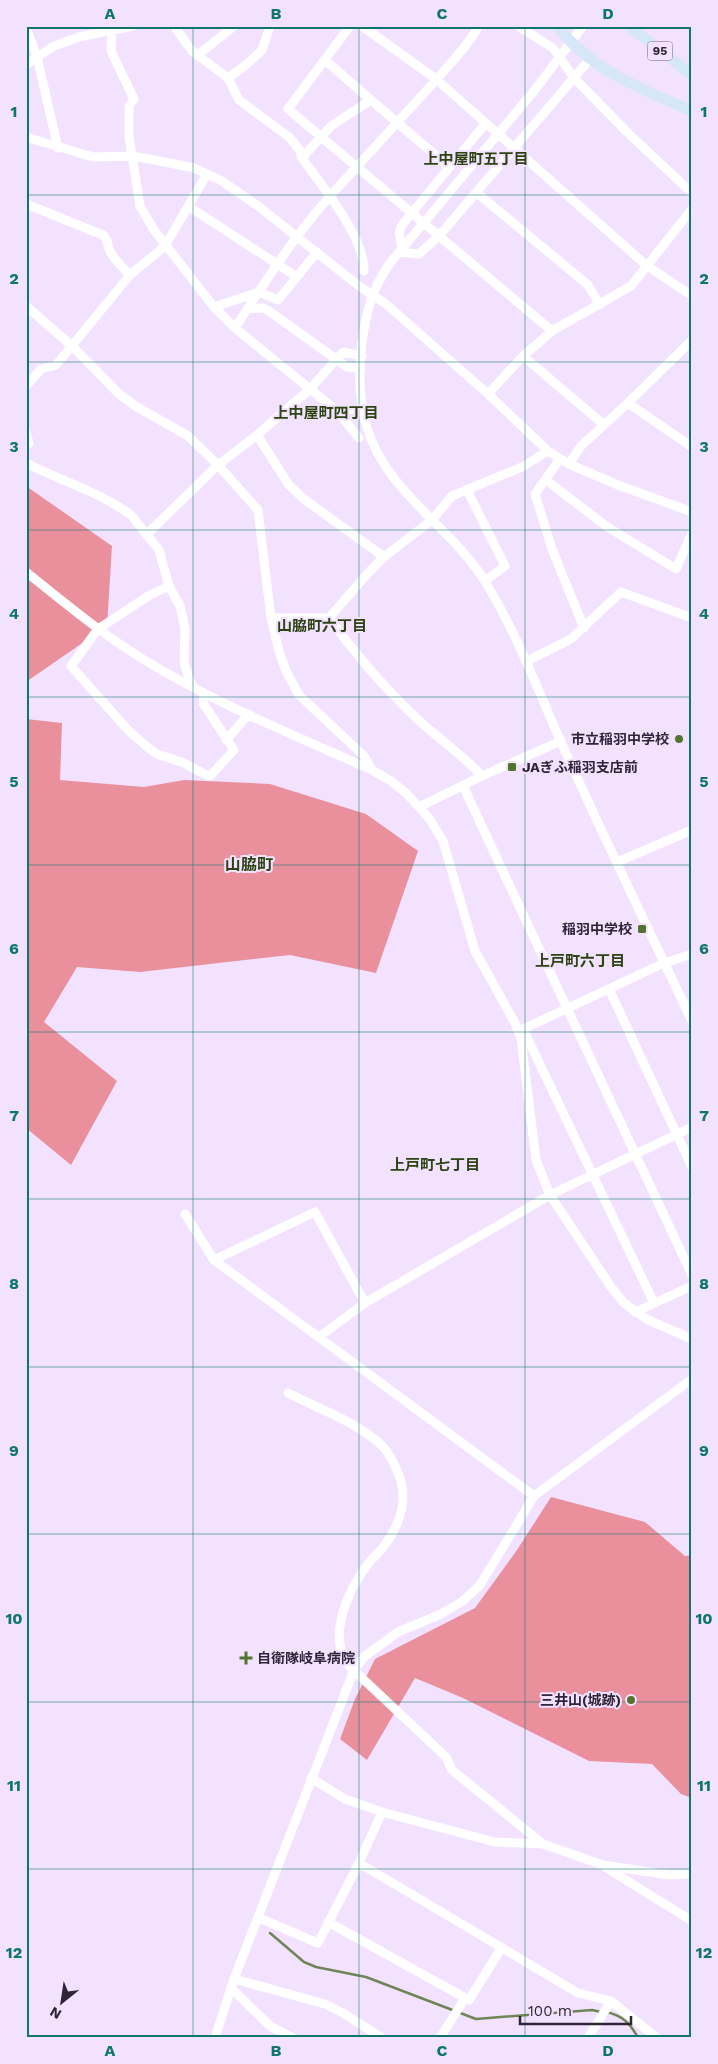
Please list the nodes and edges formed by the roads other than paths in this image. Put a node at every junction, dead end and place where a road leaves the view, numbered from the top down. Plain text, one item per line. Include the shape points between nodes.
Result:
1 (134, 26) edge
2 (174, 26) edge
3 (234, 26) edge
4 (270, 26) edge
5 (350, 26) edge
6 (362, 26) edge
7 (479, 26) edge
8 (518, 26) edge
9 (557, 26) edge
10 (584, 26) edge
11 (629, 26) edge
12 (26, 27) edge
13 (110, 29) edge
14 (198, 55) junction
15 (37, 57) junction
16 (590, 59) junction
17 (325, 60) junction
18 (26, 65) edge
19 (692, 75) edge
20 (228, 78) junction
21 (574, 78) junction
22 (436, 79) junction
23 (371, 100) junction
24 (692, 111) edge
25 (397, 123) junction
26 (486, 124) junction
27 (321, 136) junction
28 (26, 137) edge
29 (58, 148) junction
30 (515, 148) junction
31 (132, 156) junction
32 (302, 158) junction
33 (357, 166) junction
34 (449, 167) junction
35 (207, 174) junction
36 (692, 192) edge
37 (477, 193) junction
38 (329, 197) junction
39 (26, 204) edge
40 (188, 206) junction
41 (692, 209) edge
42 (412, 213) junction
43 (423, 223) junction
44 (297, 236) junction
45 (439, 236) junction
46 (165, 246) junction
47 (401, 250) junction
48 (317, 252) junction
49 (276, 263) junction
50 (646, 266) junction
51 (364, 271) dead end
52 (130, 275) junction
53 (297, 277) junction
54 (259, 292) junction
55 (373, 295) junction
56 (692, 296) edge
57 (600, 305) junction
58 (26, 306) edge
59 (214, 307) junction
60 (247, 309) junction
61 (235, 328) junction
62 (552, 331) junction
63 (692, 340) edge
64 (73, 346) junction
65 (362, 356) junction
66 (523, 356) junction
67 (337, 359) junction
68 (361, 368) junction
69 (26, 386) edge
70 (310, 389) junction
71 (488, 394) junction
72 (628, 403) junction
73 (362, 408) junction
74 (337, 411) junction
75 (603, 424) junction
76 (26, 433) edge
77 (257, 435) junction
78 (359, 438) dead end
79 (26, 446) edge
80 (692, 447) edge
81 (548, 451) junction
82 (560, 459) junction
83 (26, 463) edge
84 (569, 464) junction
85 (218, 465) junction
86 (546, 480) junction
87 (467, 490) junction
88 (692, 512) edge
89 (432, 520) junction
90 (692, 532) edge
91 (146, 535) junction
92 (384, 557) junction
93 (26, 572) edge
94 (485, 581) junction
95 (169, 586) junction
96 (271, 618) junction
97 (329, 618) junction
98 (692, 618) edge
99 (584, 628) junction
100 (98, 629) junction
101 (528, 661) junction
102 (192, 686) junction
103 (204, 693) junction
104 (249, 714) junction
105 (226, 740) junction
106 (561, 741) junction
107 (372, 770) junction
108 (482, 776) junction
109 (463, 786) junction
110 (419, 807) junction
111 (691, 831) edge
112 (617, 862) junction
113 (692, 954) edge
114 (664, 963) junction
115 (609, 989) junction
116 (567, 1009) junction
117 (692, 1021) edge
118 (521, 1030) junction
119 (692, 1128) edge
120 (677, 1134) junction
121 (634, 1154) junction
122 (692, 1167) edge
123 (592, 1174) junction
124 (550, 1195) junction
125 (185, 1214) dead end
126 (214, 1260) junction
127 (692, 1276) edge
128 (692, 1286) edge
129 (366, 1303) junction
130 (654, 1303) junction
131 (635, 1312) junction
132 (319, 1337) junction
133 (692, 1339) edge
134 (692, 1379) edge
135 (288, 1393) dead end
136 (534, 1496) junction
137 (354, 1670) junction
138 (311, 1778) junction
139 (382, 1812) junction
140 (543, 1844) junction
141 (359, 1863) junction
142 (604, 1865) junction
143 (692, 1874) edge
144 (259, 1918) junction
145 (692, 1921) edge
146 (328, 1922) junction
147 (502, 1947) junction
148 (233, 1983) junction
149 (465, 1998) junction
150 (611, 2001) junction
151 (215, 2038) edge
152 (293, 2038) edge
153 (382, 2038) edge
154 (440, 2038) edge
155 (588, 2038) edge
156 (657, 2038) edge

1 - 13 street
2 - 14 street
3 - 14 street
4 - 20 street via 262,50
5 - 17 street
6 - 22 street
7 - 22 street
8 - 21 street via 553,48
9 - 16 main road
10 - 43 street
11 - 19 main road, 95
12 - 15 street
13 - 15 street via 79,36
13 - 31 street via 111,51 134,99 129,106
14 - 20 street
15 - 18 street
15 - 29 street
16 - 21 street
16 - 24 main road via 629,84
17 - 23 street
17 - 27 street via 288,109
20 - 32 street via 239,100 288,137
21 - 30 street
21 - 36 street
22 - 25 street
22 - 26 street
23 - 25 street
23 - 27 street
25 - 33 street
25 - 34 street
26 - 30 street
26 - 34 street
27 - 32 street
27 - 33 street
28 - 29 street
29 - 31 street via 93,158
30 - 37 street
30 - 50 street
31 - 35 street via 194,168
31 - 46 street via 140,206
32 - 38 street
33 - 38 street
33 - 42 street
34 - 42 street
35 - 40 street
35 - 44 street via 244,196
37 - 45 street
37 - 57 street via 588,285
38 - 44 street
38 - 51 street via 353,236 364,260
39 - 52 street via 103,235 118,263
40 - 46 street
40 - 49 street
41 - 50 street
42 - 43 street
42 - 47 street via 399,233
43 - 45 street
43 - 47 street
44 - 48 street
44 - 49 street
45 - 47 street via 419,254
45 - 62 street
46 - 52 street
46 - 59 street
47 - 55 street
48 - 53 street
48 - 55 street
49 - 53 street
49 - 54 street
50 - 56 street
50 - 57 street via 631,286
52 - 64 street
53 - 54 street via 278,300
54 - 59 street
54 - 60 street
55 - 65 street
55 - 71 street
57 - 62 street
58 - 64 street
59 - 61 street
60 - 61 street
60 - 67 street via 270,311
61 - 70 street
62 - 66 street
63 - 72 street
64 - 69 street via 56,365 41,369
64 - 85 street via 119,394 188,436
65 - 67 street via 343,352
65 - 68 street
66 - 71 street
66 - 75 street
67 - 68 street via 347,367
67 - 70 street
68 - 73 street
70 - 74 street
70 - 77 street
71 - 81 street
72 - 75 street
72 - 80 street
73 - 74 street
73 - 89 street via 383,462 398,484
74 - 78 street
75 - 84 street via 581,446
76 - 79 street
77 - 85 street
77 - 92 street via 289,485
81 - 82 street
81 - 87 street via 522,467
82 - 84 street
82 - 86 street
83 - 91 street via 126,511
84 - 88 street
85 - 91 street
85 - 96 street via 258,510
86 - 90 street via 606,526 676,569
86 - 99 street via 535,494 552,549
87 - 89 street via 452,496
87 - 94 street via 505,566
89 - 92 street
89 - 94 street
91 - 95 street via 159,550
92 - 97 street
93 - 100 street
94 - 101 street
95 - 100 street
95 - 102 street via 180,606 185,629 184,662
96 - 97 street
96 - 107 street via 279,651 299,695 364,756
97 - 108 street via 367,666 410,712
98 - 99 street via 621,592
99 - 101 street via 571,639
100 - 102 street
100 - 105 street via 71,666 146,746 157,754 211,776 234,750
101 - 106 street
102 - 103 street
103 - 104 street
103 - 105 street via 203,702
104 - 105 street
104 - 107 street
106 - 108 street
106 - 112 street
107 - 110 street via 391,781
108 - 109 street
109 - 110 street
109 - 116 street
110 - 118 street via 443,841 475,951
111 - 112 street
112 - 114 street
113 - 114 street
114 - 115 street
114 - 117 street
115 - 116 street
115 - 120 street
116 - 118 street
116 - 121 street
118 - 123 street
118 - 124 street via 536,1160
119 - 120 street
120 - 121 street
120 - 122 street
121 - 123 street
121 - 127 street
123 - 124 street
123 - 130 street
124 - 129 street
124 - 131 street via 611,1287
125 - 126 street
126 - 129 street via 315,1212
126 - 132 street
128 - 130 street
129 - 132 street
130 - 131 street
131 - 133 street
132 - 136 street
134 - 136 street
135 - 137 street via 353,1425 377,1441 394,1462 401,1479 403,1495 399,1522 357,1581 342,1615 338,1638 341,1654
136 - 137 street via 480,1585 448,1610 379,1644
137 - 138 street
137 - 140 street via 446,1757 452,1770
138 - 139 street via 346,1799
138 - 144 street
139 - 140 street via 495,1842
139 - 141 street
140 - 142 street
141 - 146 street
141 - 147 street
142 - 143 street via 669,1875
142 - 145 street
144 - 146 street via 318,1943
144 - 148 street
146 - 149 street
147 - 149 street via 469,2000
147 - 150 street via 578,1993
148 - 151 street
148 - 152 street via 270,2026
148 - 153 street via 325,2004
149 - 154 street
150 - 155 street
150 - 156 street

